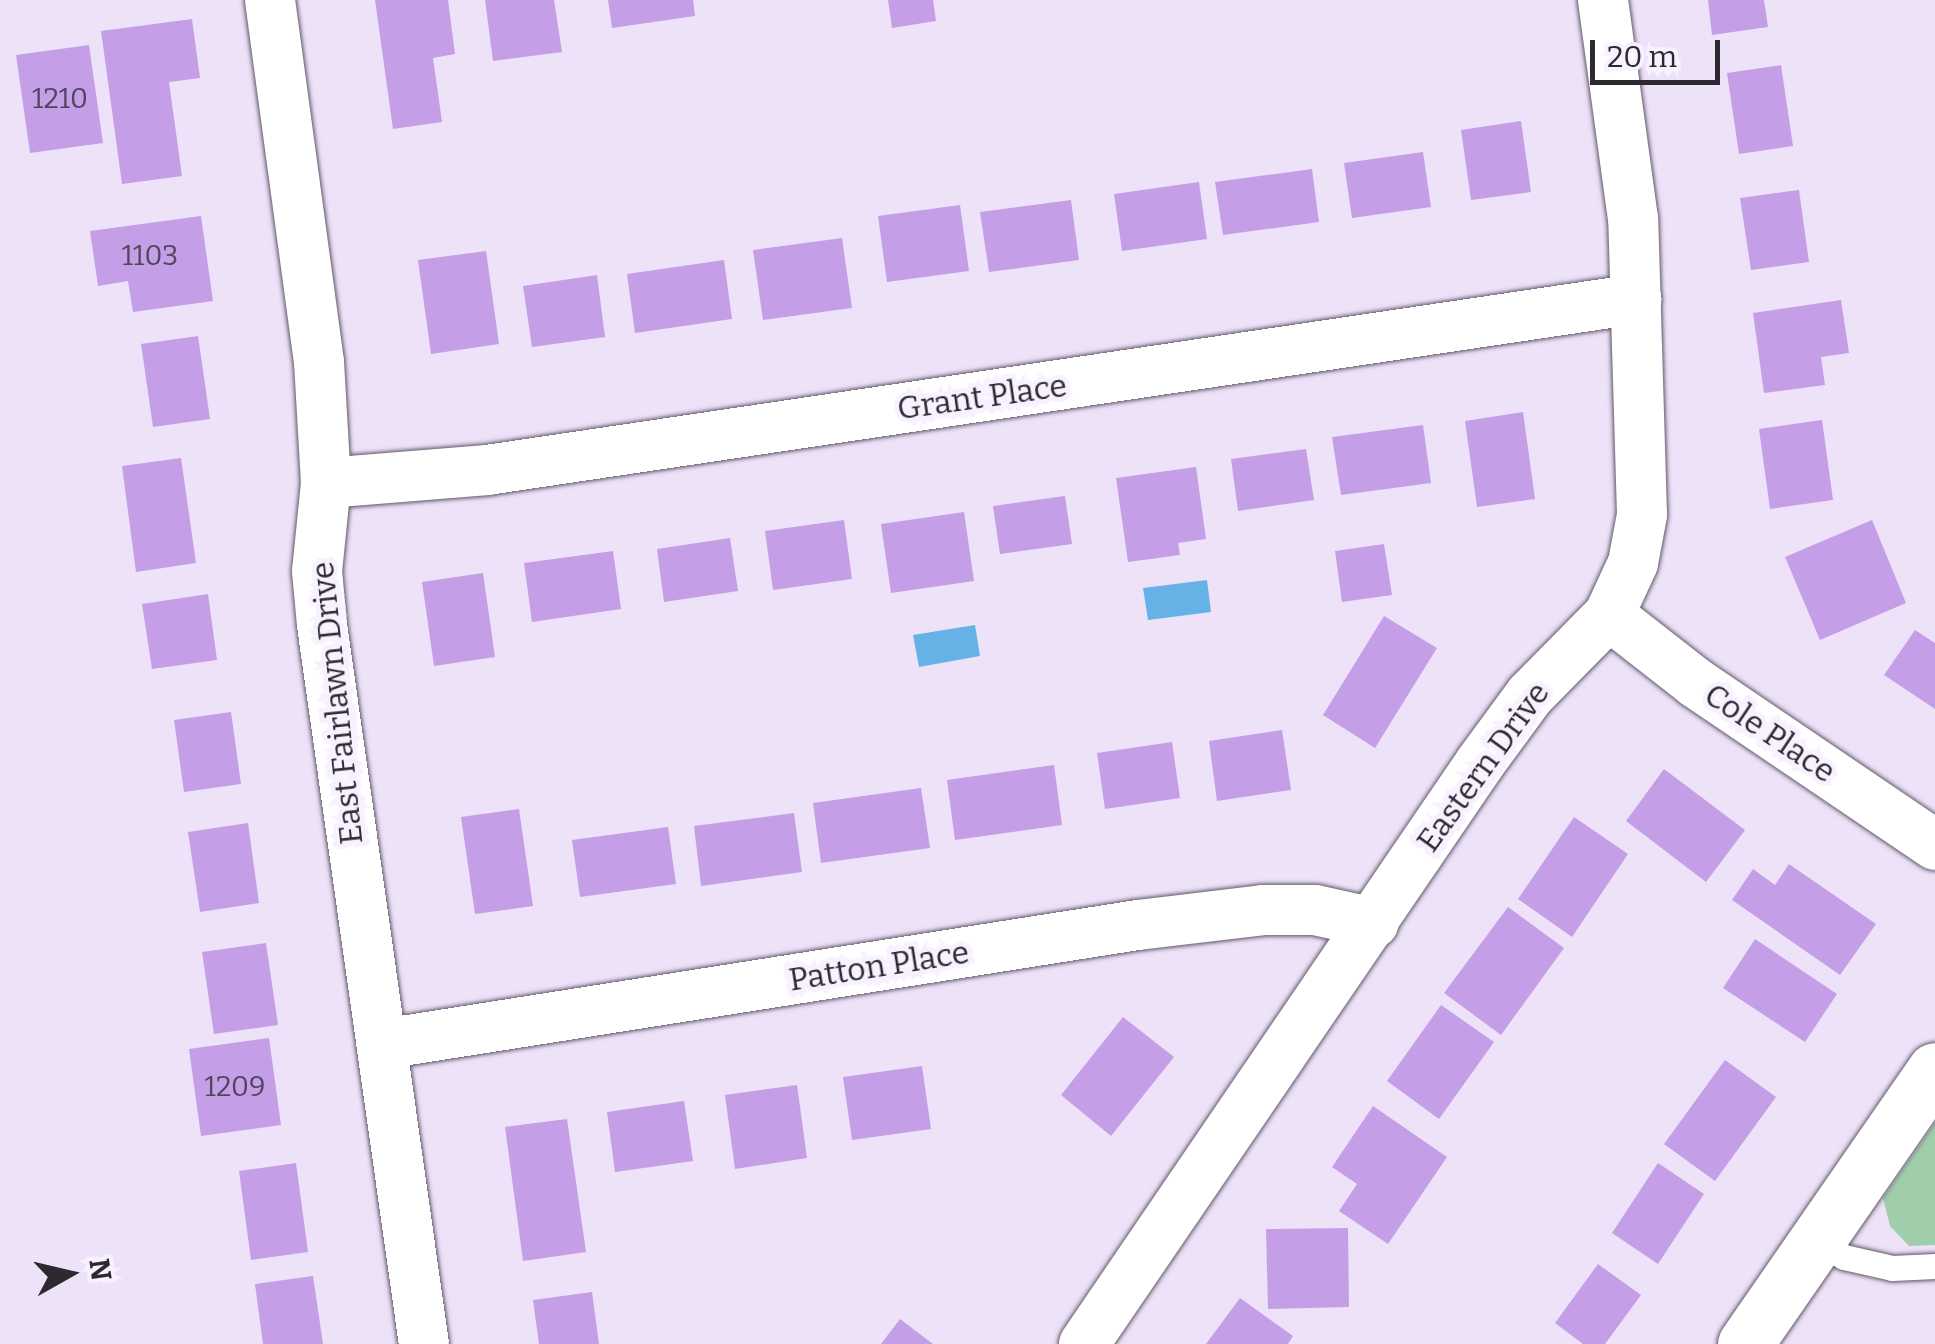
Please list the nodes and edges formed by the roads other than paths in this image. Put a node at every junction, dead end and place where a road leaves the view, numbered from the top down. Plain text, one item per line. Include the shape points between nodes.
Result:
1 (270, 0) edge
2 (1603, 0) edge
3 (1636, 300) junction
4 (326, 483) junction
5 (1609, 615) junction
6 (1935, 845) edge
7 (1374, 923) junction
8 (384, 1044) junction
9 (1935, 1070) edge
10 (1817, 1239) junction
11 (1935, 1266) edge
12 (424, 1344) edge
13 (1084, 1344) edge
14 (1745, 1344) edge

1 - 4 street, East Fairlawn Drive via 320,362
2 - 3 street, Eastern Drive via 1633,219
3 - 4 street, Grant Place via 487,470
3 - 5 street, Eastern Drive via 1642,515 1633,564
4 - 8 street, East Fairlawn Drive via 317,571 322,625
5 - 6 street, Cole Place
5 - 7 street, Eastern Drive via 1530,695
7 - 8 street, Patton Place via 1316,910 1263,910 1138,925
7 - 13 street, Eastern Drive
8 - 12 street, East Fairlawn Drive
9 - 10 main road
10 - 11 lane via 1844,1257 1892,1268
10 - 14 main road

